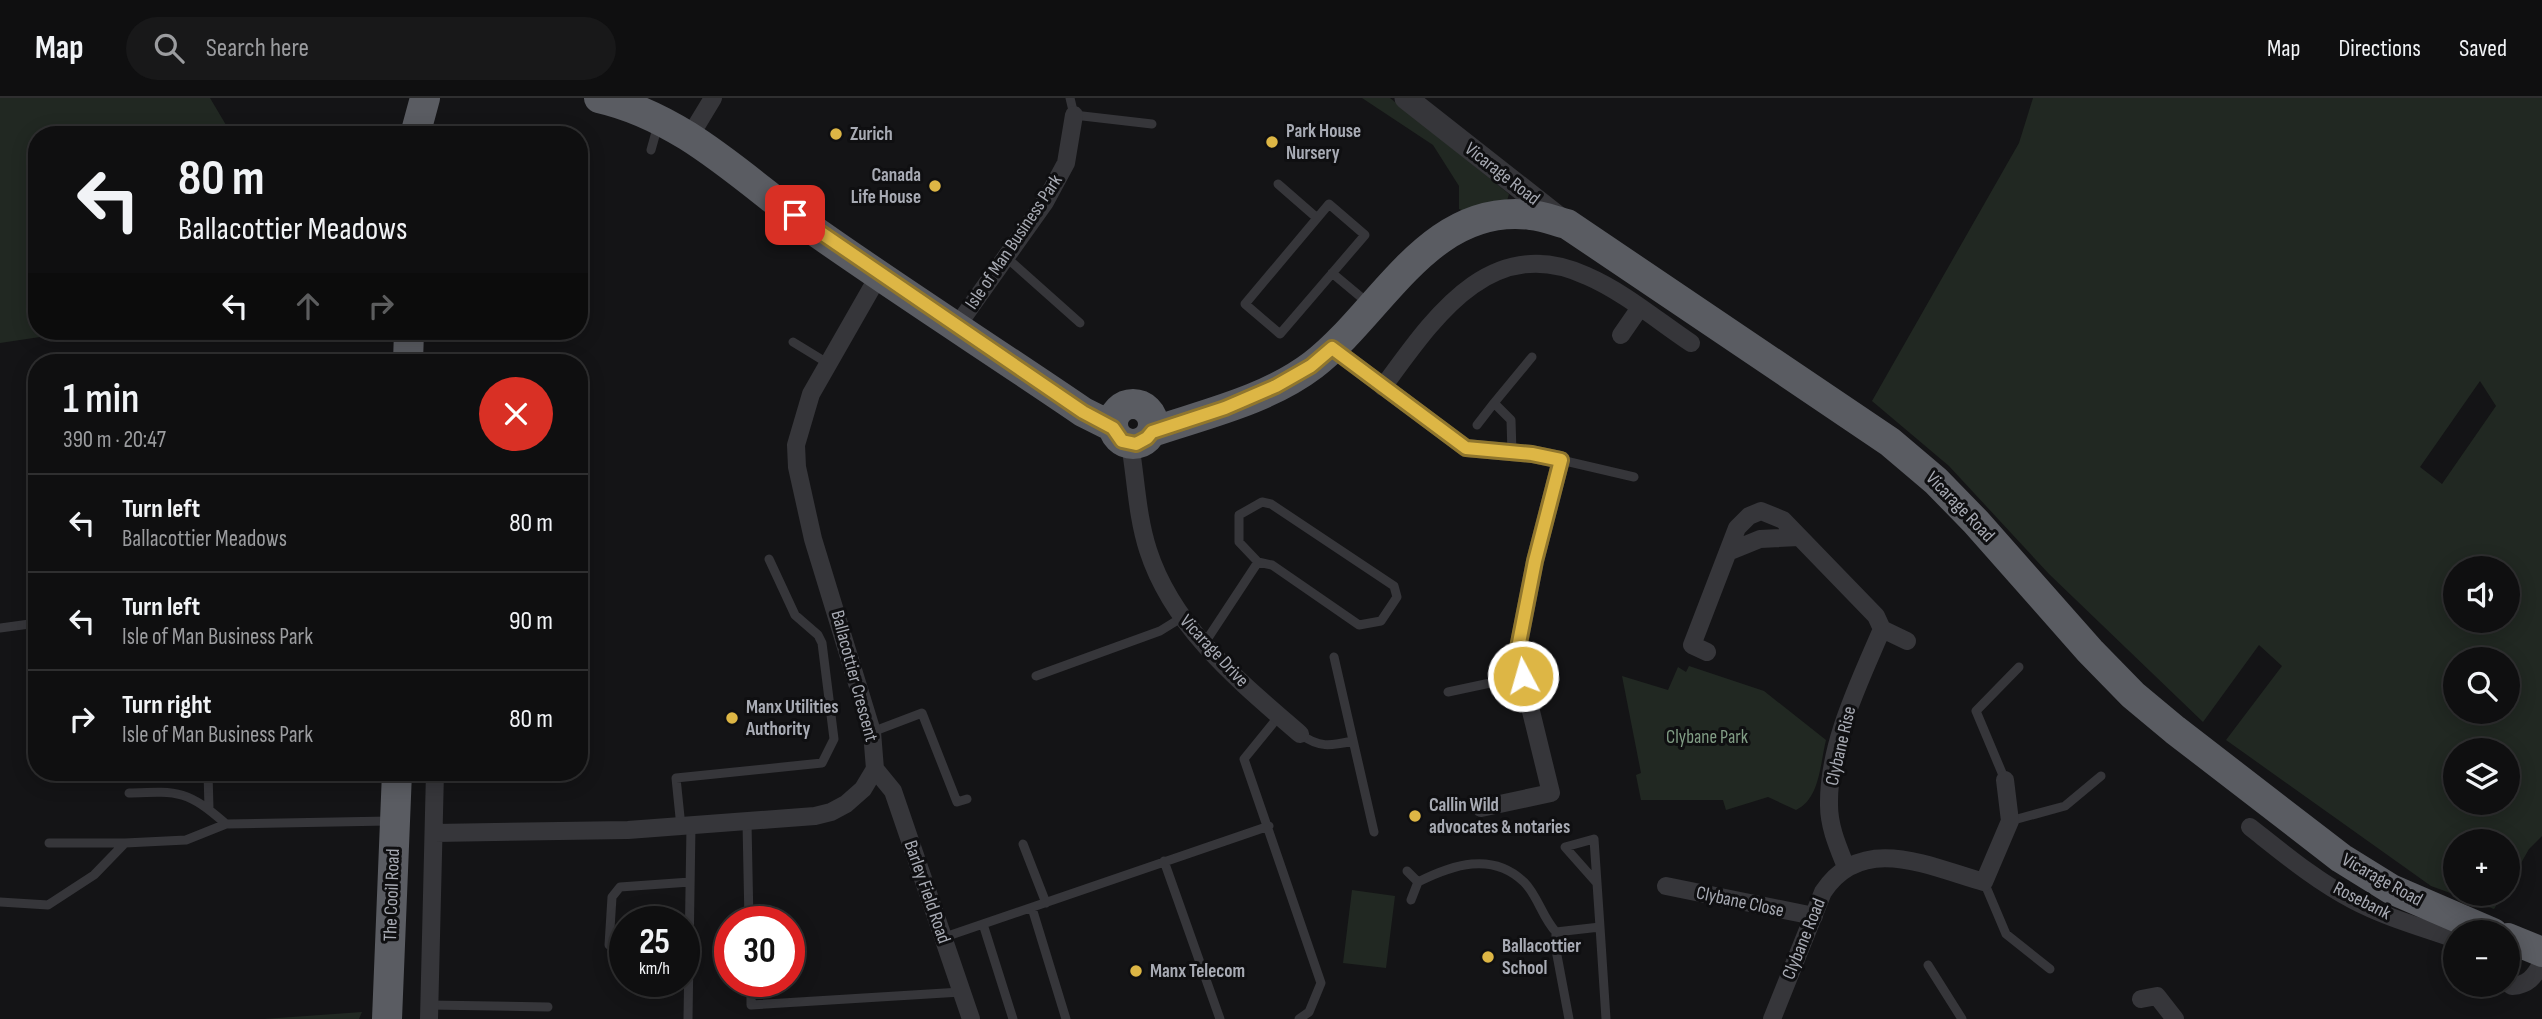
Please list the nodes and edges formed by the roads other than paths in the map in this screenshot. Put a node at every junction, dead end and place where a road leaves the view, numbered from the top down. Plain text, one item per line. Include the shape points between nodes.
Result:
1 (600, 98) edge
2 (713, 98) edge
3 (1406, 98) edge
4 (1072, 107) edge
5 (660, 120) junction
6 (1152, 124) dead end
7 (690, 136) junction
8 (651, 150) dead end
9 (1278, 184) dead end
10 (1317, 218) junction
11 (1567, 224) junction
12 (1007, 258) junction
13 (1332, 272) junction
14 (879, 275) junction
15 (1373, 307) junction
16 (1639, 309) junction
17 (1080, 323) dead end
18 (957, 326) junction
19 (1622, 335) dead end
20 (793, 342) dead end
21 (1691, 343) dead end
22 (1332, 348) junction
23 (1531, 357) dead end
24 (830, 364) junction
25 (1383, 387) junction
26 (1494, 403) junction
27 (1477, 425) dead end
28 (1140, 434) junction
29 (1512, 453) junction
30 (1561, 460) junction
31 (1634, 477) dead end
32 (1799, 537) junction
33 (1728, 552) junction
34 (769, 559) dead end
35 (1258, 562) junction
36 (1181, 618) junction
37 (28, 624) edge
38 (0, 628) edge
39 (1882, 629) junction
40 (1907, 641) dead end
41 (1204, 644) junction
42 (1707, 652) dead end
43 (1334, 657) dead end
44 (2019, 667) dead end
45 (1036, 676) dead end
46 (1523, 676) junction
47 (1448, 692) dead end
48 (1279, 716) junction
49 (872, 732) junction
50 (1300, 734) joint
51 (1353, 741) junction
52 (875, 769) junction
53 (2101, 776) dead end
54 (2006, 780) joint
55 (208, 781) edge
56 (397, 781) edge
57 (435, 781) edge
58 (129, 793) dead end
59 (967, 799) dead end
60 (1482, 808) dead end
61 (209, 809) junction
62 (396, 821) junction
63 (2010, 821) junction
64 (747, 823) junction
65 (226, 824) junction
66 (1269, 826) junction
67 (686, 827) junction
68 (2250, 827) dead end
69 (1374, 832) dead end
70 (435, 833) junction
71 (2285, 836) junction
72 (49, 843) dead end
73 (125, 843) junction
74 (1023, 844) dead end
75 (1164, 861) junction
76 (1846, 867) junction
77 (1407, 871) dead end
78 (690, 882) junction
79 (1418, 882) junction
80 (1596, 882) junction
81 (1984, 882) junction
82 (1666, 886) dead end
83 (1411, 901) dead end
84 (0, 902) edge
85 (1046, 903) junction
86 (611, 906) edge
87 (749, 906) edge
88 (1032, 908) junction
89 (1814, 916) junction
90 (2463, 920) edge
91 (984, 924) junction
92 (1600, 927) junction
93 (1556, 932) junction
94 (2443, 935) edge
95 (942, 938) junction
96 (2520, 943) edge
97 (2542, 952) edge
98 (2542, 963) edge
99 (1928, 965) dead end
100 (2050, 969) dead end
101 (2520, 985) edge
102 (961, 992) junction
103 (2155, 994) dead end
104 (751, 997) edge
105 (548, 1007) dead end
106 (429, 1012) edge
107 (387, 1019) edge
108 (688, 1019) edge
109 (971, 1019) edge
110 (1013, 1019) edge
111 (1066, 1019) edge
112 (1220, 1019) edge
113 (1300, 1019) edge
114 (1569, 1019) edge
115 (1606, 1019) edge
116 (1772, 1019) edge
117 (1962, 1019) edge
118 (2175, 1019) edge

1 - 5 highway, Isle of Man Business Park
2 - 7 street
3 - 11 street, Vicarage Road
4 - 6 lane
4 - 12 street, Isle of Man Business Park via 1066,163
5 - 7 highway, Isle of Man Business Park
5 - 8 lane
7 - 14 highway, Isle of Man Business Park
9 - 10 lane
10 - 13 lane via 1329,204 1365,234
10 - 13 lane via 1245,303 1280,334
11 - 15 highway, Isle of Man Business Park via 1532,215 1498,215 1456,228 1419,254
11 - 71 highway, Vicarage Road via 1890,442 1936,481 2133,695
12 - 17 lane
12 - 18 street, Isle of Man Business Park
13 - 15 lane
14 - 18 highway, Isle of Man Business Park
14 - 24 street, Ballacottier Crescent
15 - 22 highway, Isle of Man Business Park
16 - 19 street
16 - 21 street
16 - 25 street via 1588,276 1555,264 1504,267 1459,293
18 - 28 highway, Isle of Man Business Park via 1083,412
20 - 24 lane
22 - 25 street
22 - 28 highway, Isle of Man Business Park via 1276,386 1225,408
23 - 26 lane
24 - 49 street, Ballacottier Crescent via 810,394 800,424 797,467 813,540
25 - 29 street via 1466,448
26 - 27 lane
26 - 29 lane via 1511,420
28 - 36 street, Vicarage Drive via 1140,521 1159,579
29 - 30 street
30 - 31 lane
30 - 46 street via 1517,653
32 - 33 street via 1760,539
32 - 33 street via 1783,520 1761,511 1743,521
32 - 39 street via 1876,615
33 - 42 street via 1692,645
34 - 67 lane via 795,614 821,643 834,739 822,763 676,778
35 - 35 lane via 1272,565 1359,625 1381,621 1396,597 1394,586 1262,502 1239,515 1238,542
35 - 41 lane
36 - 41 street, Vicarage Drive
36 - 45 lane via 1160,631
37 - 38 lane
39 - 40 street
39 - 76 street, Clybane Rise via 1853,697 1832,770 1829,805
41 - 48 street, Vicarage Drive
43 - 51 lane
44 - 54 lane via 1976,711
46 - 47 lane
46 - 60 street via 1551,793
48 - 50 street, Vicarage Drive
48 - 66 lane via 1244,759
49 - 52 street, Ballacottier Crescent
49 - 59 lane via 922,713 957,803
50 - 51 lane via 1328,747
51 - 69 lane
52 - 64 street, Ballacottier Crescent via 863,789 831,812
52 - 95 street, Barley Field Road via 893,791
53 - 63 lane via 2065,806
54 - 63 street
55 - 61 lane
56 - 62 highway, The Cooil Road
57 - 70 street
58 - 61 lane via 178,791
61 - 65 lane
62 - 65 lane
62 - 107 highway, The Cooil Road
63 - 81 street
64 - 67 street, Ballacottier Crescent
64 - 87 lane
65 - 73 lane via 186,840
66 - 75 lane
66 - 113 lane via 1321,983 1309,1012
67 - 70 street, Ballacottier Crescent
67 - 78 lane
68 - 71 street, Rosebank
70 - 106 street
71 - 90 highway, Vicarage Road
71 - 94 street, Rosebank via 2352,900
72 - 73 lane
73 - 84 lane via 94,874 48,905
74 - 85 lane
75 - 85 lane
75 - 112 lane
76 - 81 street via 1893,857
76 - 89 street, Clybane Road via 1833,876
77 - 79 lane
78 - 86 lane via 620,887
78 - 108 lane
79 - 83 lane
79 - 93 lane via 1450,865 1480,863 1504,868 1524,882
80 - 80 lane via 1594,839 1565,847 1572,856
80 - 92 lane
81 - 100 lane via 2006,934
82 - 89 street, Clybane Close
85 - 88 lane
88 - 91 lane
88 - 111 lane
89 - 116 street, Clybane Road
91 - 95 lane
91 - 110 lane
92 - 93 lane
92 - 115 lane
93 - 114 lane
95 - 102 street, Barley Field Road
96 - 97 highway
98 - 101 street via 2535,977
99 - 117 lane
102 - 104 lane via 751,1005
102 - 109 street, Barley Field Road
103 - 118 street
105 - 106 lane

